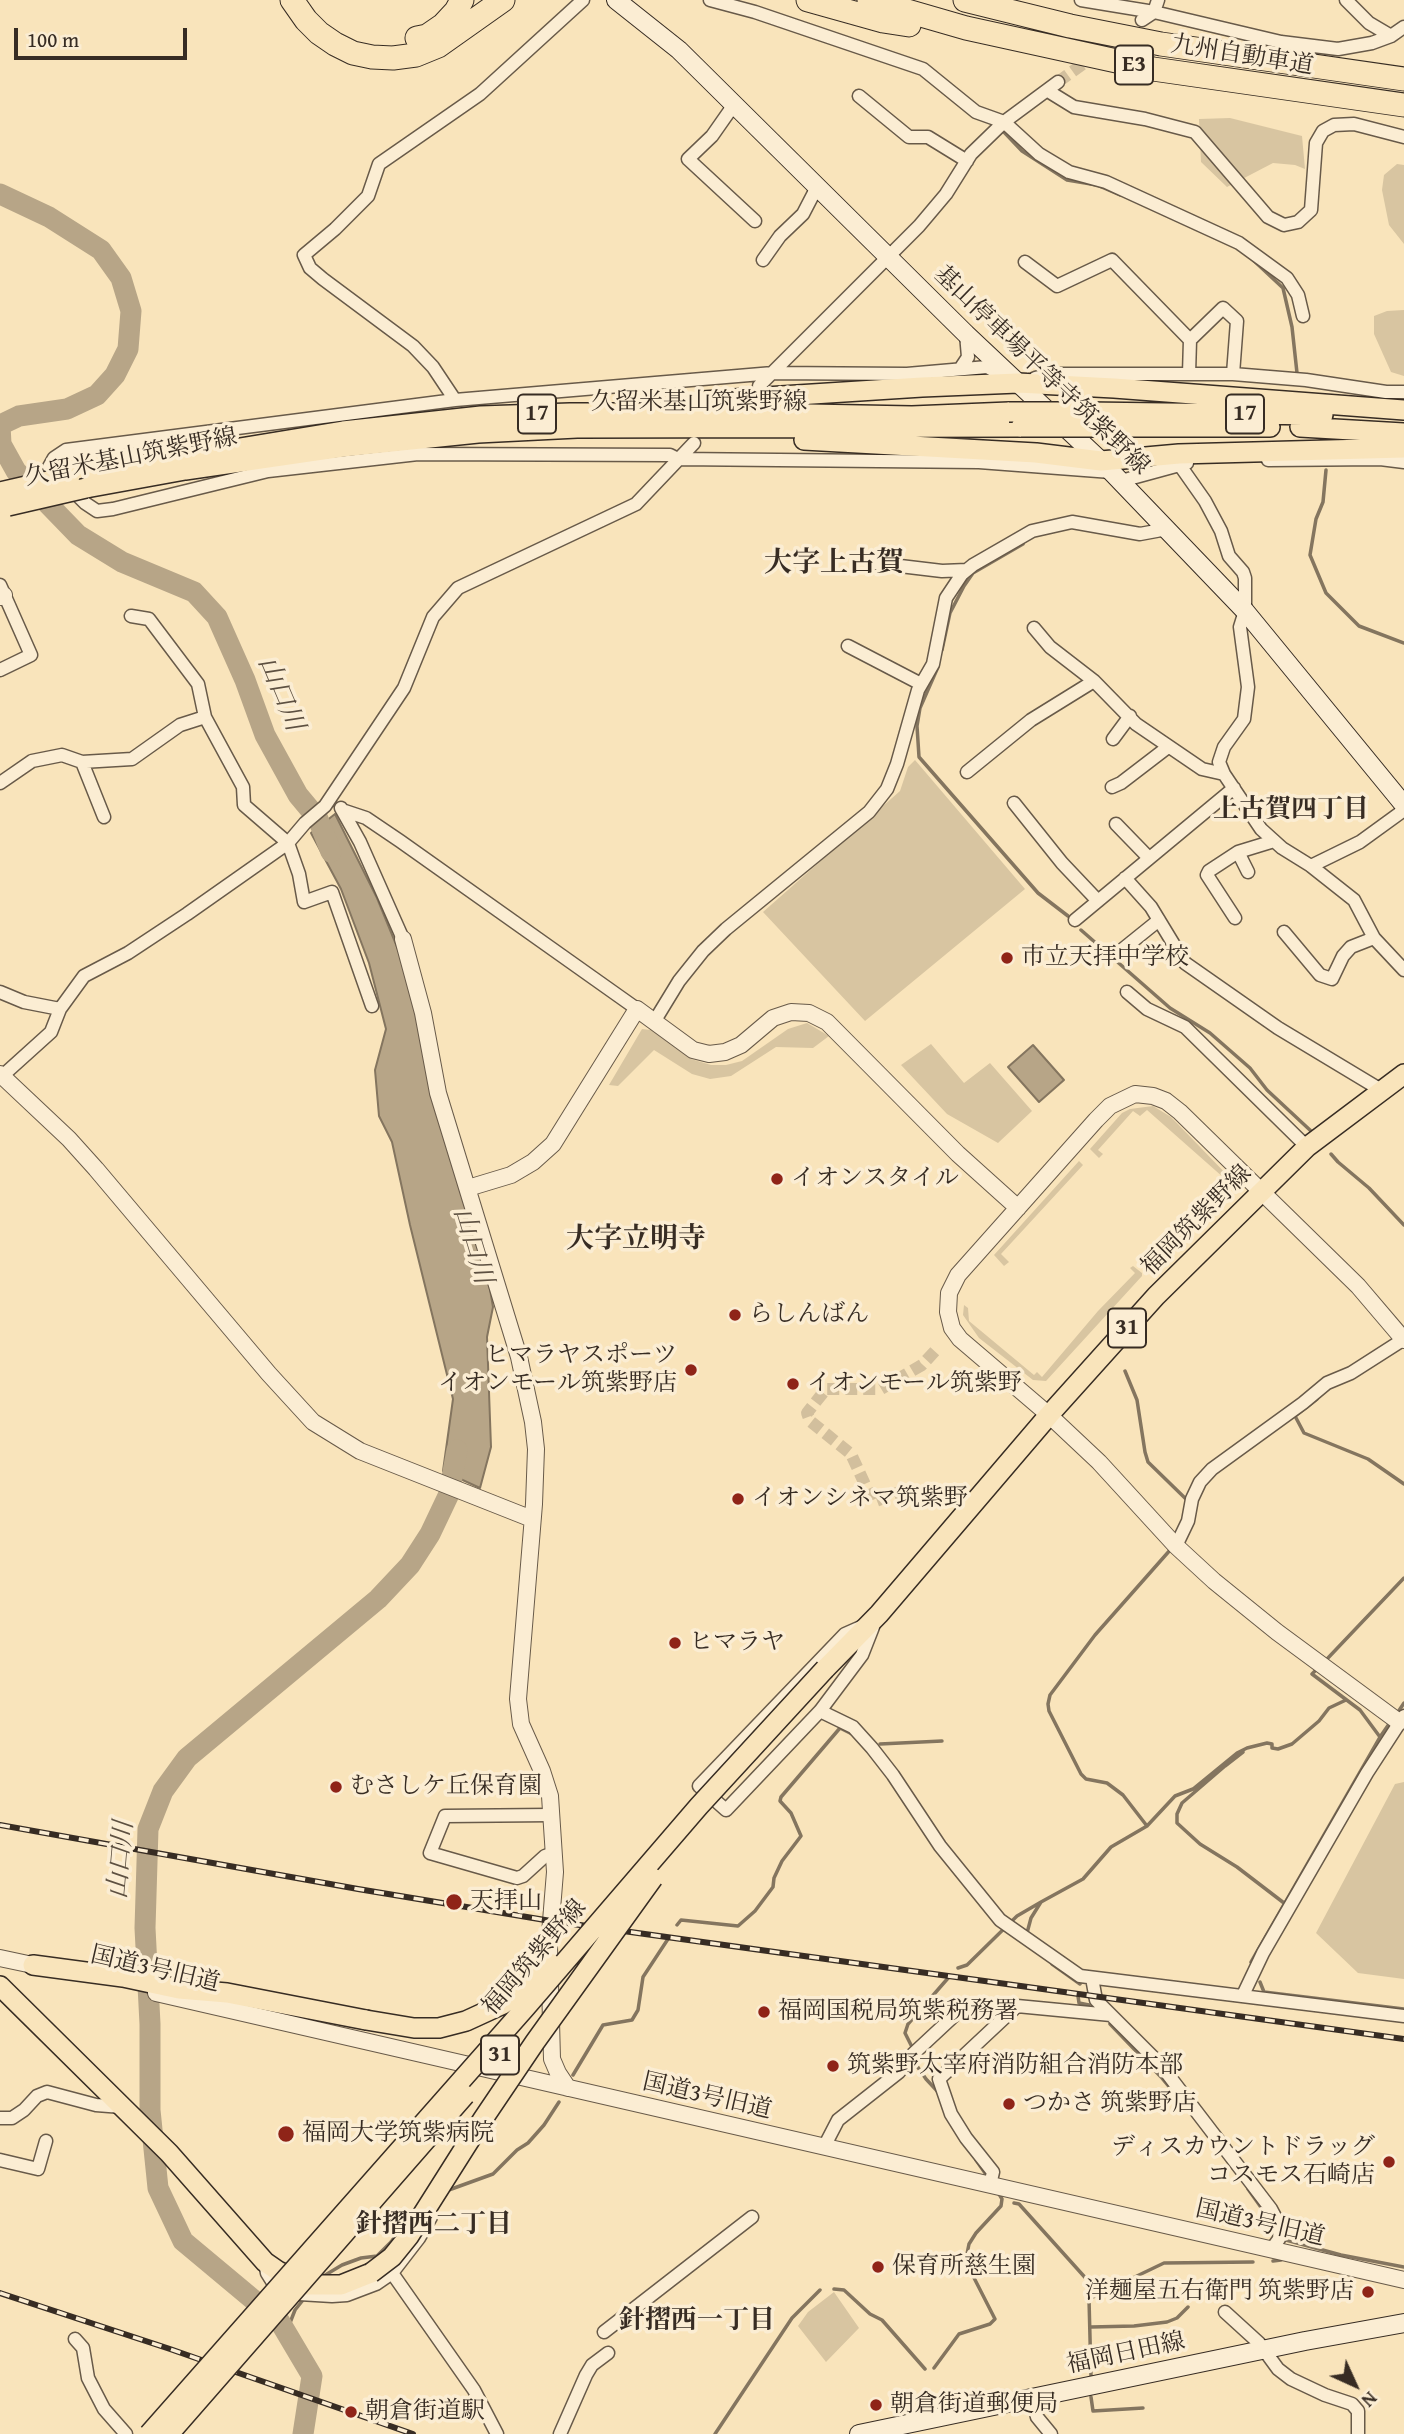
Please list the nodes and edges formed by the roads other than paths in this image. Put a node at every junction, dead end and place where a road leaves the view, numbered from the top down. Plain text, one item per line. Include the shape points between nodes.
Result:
1 (292, 0) edge
2 (307, 0) edge
3 (462, 0) edge
4 (503, 0) edge
5 (583, 0) edge
6 (616, 0) edge
7 (709, 0) edge
8 (808, 0) edge
9 (869, 0) edge
10 (965, 0) edge
11 (1081, 0) edge
12 (1346, 0) edge
13 (1156, 6) edge
14 (1142, 20) dead end
15 (1404, 27) edge
16 (1391, 36) junction
17 (1064, 51) junction
18 (1404, 79) edge
19 (859, 96) dead end
20 (1404, 105) edge
21 (733, 106) junction
22 (1004, 122) junction
23 (1404, 136) edge
24 (967, 161) junction
25 (817, 187) junction
26 (755, 221) dead end
27 (888, 257) junction
28 (763, 260) dead end
29 (1025, 262) dead end
30 (1303, 316) dead end
31 (966, 334) junction
32 (1190, 340) junction
33 (960, 369) junction
34 (773, 373) junction
35 (1189, 374) junction
36 (1233, 374) junction
37 (1018, 383) junction
38 (759, 386) dead end
39 (1404, 392) edge
40 (455, 400) junction
41 (1404, 410) edge
42 (570, 413) junction
43 (1404, 419) edge
44 (1015, 420) junction
45 (670, 428) junction
46 (1404, 433) edge
47 (694, 443) dead end
48 (1404, 447) edge
49 (678, 459) junction
50 (1404, 462) edge
51 (1179, 464) junction
52 (1111, 471) junction
53 (3, 502) edge
54 (1167, 529) junction
55 (875, 563) dead end
56 (967, 570) junction
57 (1, 592) edge
58 (1245, 611) junction
59 (131, 616) dead end
60 (1034, 628) dead end
61 (848, 646) dead end
62 (0, 670) edge
63 (1094, 681) junction
64 (921, 684) junction
65 (1130, 716) junction
66 (205, 717) junction
67 (1113, 740) dead end
68 (1168, 747) junction
69 (82, 762) junction
70 (967, 772) dead end
71 (1224, 774) junction
72 (0, 783) edge
73 (1112, 787) dead end
74 (1234, 788) junction
75 (329, 801) junction
76 (1014, 803) dead end
77 (1404, 807) edge
78 (342, 810) junction
79 (104, 817) dead end
80 (1116, 824) dead end
81 (1274, 841) junction
82 (288, 843) junction
83 (1238, 852) junction
84 (1149, 858) junction
85 (1311, 866) junction
86 (1248, 872) dead end
87 (1125, 878) junction
88 (1098, 901) junction
89 (1235, 918) dead end
90 (1074, 920) dead end
91 (1159, 920) junction
92 (1284, 932) dead end
93 (1374, 938) junction
94 (403, 939) joint
95 (1123, 949) dead end
96 (1404, 970) edge
97 (0, 992) edge
98 (1127, 992) dead end
99 (372, 1006) dead end
100 (60, 1009) junction
101 (637, 1009) junction
102 (654, 1022) junction
103 (1404, 1074) edge
104 (1, 1076) edge
105 (1381, 1090) junction
106 (1307, 1147) junction
107 (468, 1188) junction
108 (1260, 1192) junction
109 (1018, 1208) junction
110 (1404, 1339) edge
111 (1049, 1415) junction
112 (532, 1520) junction
113 (1176, 1546) junction
114 (873, 1622) junction
115 (828, 1672) junction
116 (820, 1711) junction
117 (1402, 1719) edge
118 (551, 1815) junction
119 (554, 1853) junction
120 (653, 1878) junction
121 (611, 1908) junction
122 (0, 1958) edge
123 (33, 1965) joint
124 (1092, 1978) junction
125 (3, 1993) edge
126 (172, 1993) junction
127 (1243, 1995) junction
128 (957, 2014) dead end
129 (1111, 2015) junction
130 (1404, 2016) edge
131 (519, 2077) junction
132 (568, 2088) junction
133 (125, 2110) junction
134 (0, 2118) edge
135 (46, 2141) dead end
136 (824, 2147) junction
137 (0, 2161) edge
138 (990, 2185) junction
139 (752, 2217) dead end
140 (1271, 2250) junction
141 (265, 2263) junction
142 (392, 2273) junction
143 (1404, 2280) edge
144 (1225, 2312) dead end
145 (1404, 2323) edge
146 (604, 2332) dead end
147 (75, 2339) dead end
148 (1263, 2350) junction
149 (608, 2353) dead end
150 (1032, 2399) junction
151 (126, 2434) edge
152 (149, 2434) edge
153 (169, 2434) edge
154 (497, 2434) edge
155 (560, 2434) edge
156 (859, 2434) edge
157 (1051, 2434) edge
158 (1358, 2434) edge

1 - 4 highway via 306,20 335,44 363,55 393,58 438,46
2 - 3 highway via 318,14 351,37 386,45 427,36 443,25
5 - 40 street via 480,94 379,164 368,195 304,255 323,279 413,346
6 - 21 main road, 基山停車場平等寺筑紫野線 via 679,50
7 - 22 street via 923,69 976,112
8 - 17 highway via 883,21
9 - 17 highway, 九州自動車道 / E3
10 - 18 highway, 九州自動車道 / E3 via 1161,44
11 - 13 street
12 - 16 street via 1369,23
13 - 14 street
13 - 16 street via 1281,42 1338,49
15 - 16 street
17 - 20 highway, 九州自動車道 / E3 via 1205,77
19 - 24 street via 909,137 929,137
21 - 25 main road, 基山停車場平等寺筑紫野線
21 - 26 street via 688,159
22 - 23 street via 1053,87 1074,107 1195,132 1268,217 1283,225 1298,222 1311,210 1315,143 1323,131 1354,124
22 - 24 street
22 - 30 street via 1069,172 1106,182 1239,243 1287,278 1298,295
24 - 27 street via 946,194
25 - 27 main road, 基山停車場平等寺筑紫野線
25 - 28 street via 803,214
27 - 31 main road, 基山停車場平等寺筑紫野線
27 - 34 street
29 - 32 street via 1057,286 1112,260
31 - 33 street via 968,357
31 - 37 main road, 基山停車場平等寺筑紫野線
32 - 35 street
32 - 36 street via 1223,307 1237,321
33 - 34 street via 907,374
33 - 37 street via 987,367
34 - 38 street
34 - 40 street
35 - 36 street
35 - 37 street via 1051,374
36 - 39 street
37 - 41 main road
37 - 42 main road via 624,402
37 - 52 main road, 基山停車場平等寺筑紫野線
40 - 49 street via 415,409 66,450 49,467 97,511 268,471 418,450 670,455
42 - 44 main road, 久留米基山筑紫野線 / 17 via 757,412
42 - 53 main road, 久留米基山筑紫野線 / 17, bridge via 481,416 342,431 70,476
43 - 44 main road, 久留米基山筑紫野線 / 17, bridge via 1086,412
44 - 45 main road, 久留米基山筑紫野線 / 17
44 - 46 main road, 久留米基山筑紫野線 / 17, bridge via 1100,427 1296,427
45 - 52 main road via 731,439 1036,453
45 - 53 main road, 久留米基山筑紫野線 / 17, bridge via 478,433 343,447
47 - 49 street
48 - 52 main road via 1179,454
49 - 52 street via 979,462
49 - 75 street via 636,503 458,588 433,617 404,688
50 - 51 street via 1228,459
51 - 52 street
51 - 58 street via 1216,521 1229,556 1243,572
52 - 54 main road, 基山停車場平等寺筑紫野線
54 - 56 street via 1140,534 1072,522 1032,531
54 - 58 main road, 基山停車場平等寺筑紫野線
55 - 56 street
56 - 64 street via 946,598 933,664
57 - 62 street via 31,655
58 - 71 street via 1240,627 1248,687 1244,719 1224,747 1219,762
58 - 77 main road, 基山停車場平等寺筑紫野線
59 - 66 street via 149,619 190,673 198,684
60 - 63 street via 1050,647
61 - 64 street
63 - 65 street
63 - 70 street via 1031,720
64 - 102 street via 887,789 869,812 703,951
65 - 67 street
65 - 68 street
66 - 69 street via 180,725 132,759
66 - 82 street via 243,788 244,805
68 - 71 street via 1202,769
68 - 73 street
69 - 72 street via 62,755 32,761
69 - 79 street
71 - 74 street
74 - 81 street
74 - 84 street
75 - 78 street
75 - 82 street
76 - 88 street
77 - 85 street via 1360,842
78 - 94 street
78 - 101 street via 366,818
80 - 84 street
81 - 83 street
81 - 85 street
82 - 99 street via 304,902 332,892
82 - 100 street via 128,953 84,976
83 - 86 street
83 - 89 street via 1207,875
84 - 87 street
85 - 93 street via 1354,900
87 - 88 street
87 - 91 street
88 - 90 street
91 - 95 street
91 - 105 street via 1185,963 1278,1028
92 - 93 street via 1320,975 1332,979 1351,947
93 - 96 street
94 - 107 street via 424,1013 438,1093
97 - 100 street
98 - 106 street via 1147,1009 1185,1027
100 - 104 street via 51,1032
101 - 102 street
101 - 107 street via 552,1144 511,1175
102 - 109 street via 694,1050 709,1054 741,1045 773,1018 791,1012 809,1013 827,1022
103 - 105 main road, 福岡筑紫野線 / 31
104 - 112 street via 69,1139 313,1422 360,1451
105 - 106 main road, 福岡筑紫野線 / 31
106 - 108 main road, 福岡筑紫野線 / 31
107 - 112 street via 519,1357 533,1422
108 - 109 street via 1166,1101 1135,1094 1110,1106
108 - 110 street via 1358,1286
108 - 111 main road, 福岡筑紫野線 / 31 via 1156,1296
109 - 111 street via 958,1275 949,1293 948,1312 960,1339
110 - 113 street via 1351,1373 1327,1382 1212,1469 1192,1499
111 - 113 street
111 - 114 main road, 福岡筑紫野線 / 31
112 - 118 street via 518,1699 521,1724 550,1796
113 - 117 street via 1267,1624
114 - 115 main road, 福岡筑紫野線 / 31
114 - 116 street via 862,1655
114 - 116 street via 845,1634 699,1786 726,1810
115 - 120 main road, 福岡筑紫野線 / 31
115 - 121 main road, 福岡筑紫野線 / 31, bridge via 717,1787
116 - 124 street via 853,1727 873,1748 940,1846 1000,1920 1080,1976
117 - 127 street via 1263,1953
118 - 119 street
118 - 119 street via 445,1816 430,1853 517,1878
119 - 132 street via 549,1945 552,2059
120 - 141 main road, bridge via 549,2022 409,2236 384,2265 328,2287 308,2285
120 - 153 main road, 福岡筑紫野線 / 31, bridge
121 - 126 main road, bridge via 516,1994 488,2012 439,2028 366,2021 227,1993
121 - 152 main road, 福岡筑紫野線 / 31, bridge
122 - 123 street
123 - 126 main road
124 - 127 street
124 - 129 street via 1096,2000
125 - 133 main road
126 - 131 street, 国道3号旧道
127 - 130 street
128 - 136 street via 913,2053 899,2072 838,2120
129 - 138 street via 1017,2006 939,2079 951,2113 993,2172
129 - 140 street via 1160,2064 1272,2209 1280,2226 1279,2239
131 - 132 street, 国道3号旧道
131 - 142 street via 419,2238
132 - 136 street, 国道3号旧道
133 - 134 street via 47,2092 12,2118
133 - 141 main road
135 - 137 street via 38,2169
136 - 138 street, 国道3号旧道
138 - 140 street, 国道3号旧道
139 - 146 street
140 - 143 street, 国道3号旧道
141 - 142 street via 272,2281 299,2294 318,2296 347,2295
142 - 154 street via 474,2390
144 - 148 street
145 - 148 main road, 福岡日田線
147 - 151 street via 83,2348 88,2378 104,2409
148 - 150 main road, 福岡日田線
148 - 158 street via 1290,2379 1352,2404 1358,2411
149 - 155 street via 586,2375
150 - 156 main road, 福岡日田線
150 - 157 street via 1037,2417

